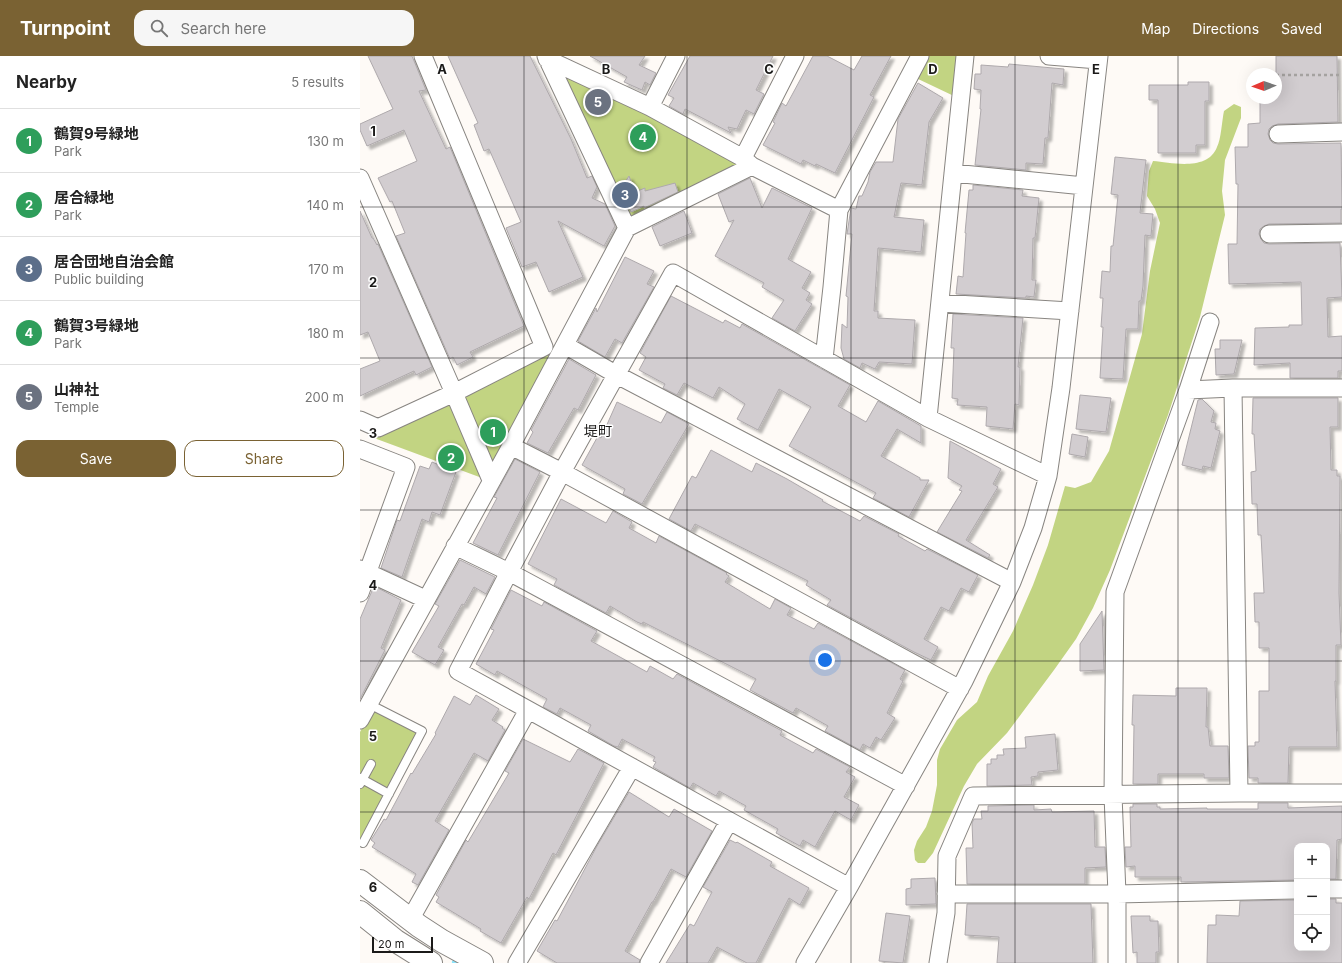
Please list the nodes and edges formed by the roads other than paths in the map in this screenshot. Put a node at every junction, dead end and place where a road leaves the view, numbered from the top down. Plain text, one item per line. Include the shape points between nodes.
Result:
1 (423, 56) edge
2 (676, 56) edge
3 (795, 56) edge
4 (920, 56) edge
5 (965, 56) edge
6 (1049, 56) edge
7 (547, 58) edge
8 (1099, 58) edge
9 (650, 107) junction
10 (1342, 132) edge
11 (1278, 134) dead end
12 (747, 162) junction
13 (953, 173) junction
14 (360, 178) edge
15 (1084, 186) junction
16 (839, 210) junction
17 (626, 228) junction
18 (1342, 233) edge
19 (1269, 234) dead end
20 (940, 303) junction
21 (1070, 311) junction
22 (1210, 322) dead end
23 (565, 345) junction
24 (824, 359) junction
25 (617, 375) junction
26 (1233, 388) junction
27 (1342, 388) edge
28 (1188, 390) junction
29 (454, 392) junction
30 (928, 418) junction
31 (360, 420) edge
32 (510, 446) junction
33 (360, 449) edge
34 (562, 472) junction
35 (1048, 476) junction
36 (491, 480) junction
37 (455, 546) junction
38 (364, 571) edge
39 (508, 572) junction
40 (1012, 582) junction
41 (360, 593) edge
42 (426, 599) junction
43 (960, 689) junction
44 (368, 704) junction
45 (528, 710) junction
46 (360, 720) edge
47 (371, 764) dead end
48 (632, 767) junction
49 (361, 781) edge
50 (906, 786) junction
51 (1239, 793) junction
52 (1342, 793) edge
53 (389, 794) junction
54 (1113, 795) junction
55 (729, 821) junction
56 (362, 843) dead end
57 (360, 881) edge
58 (849, 887) junction
59 (1330, 889) edge
60 (1342, 889) edge
61 (1294, 890) edge
62 (946, 894) junction
63 (1117, 894) junction
64 (360, 912) edge
65 (410, 918) junction
66 (442, 941) junction
67 (430, 963) edge
68 (482, 963) edge
69 (517, 963) edge
70 (649, 963) edge
71 (805, 963) edge
72 (938, 963) edge
73 (1117, 963) edge

1 - 29 street via 544,347
2 - 9 street
3 - 12 street
4 - 16 street
5 - 13 street
6 - 8 street
7 - 9 street
7 - 17 street
8 - 15 street
9 - 12 street
10 - 11 street
12 - 16 street
12 - 17 street
13 - 15 street
13 - 20 street
14 - 29 street
15 - 21 street
16 - 24 street
17 - 23 street
18 - 19 street
20 - 21 street
20 - 30 street
21 - 35 street
22 - 28 street
23 - 25 street
23 - 32 street
24 - 25 street via 674,273
24 - 30 street
25 - 34 street
25 - 40 street
26 - 27 street
26 - 28 street
26 - 51 street
28 - 54 street via 1115,592
29 - 31 street via 378,428
29 - 36 street
30 - 35 street
32 - 34 street
32 - 36 street
33 - 38 street via 406,467
34 - 39 street
34 - 43 street
35 - 40 street via 1033,528
36 - 37 street
37 - 39 street
37 - 42 street
38 - 41 street
38 - 42 street
39 - 45 street via 458,671
39 - 50 street
40 - 43 street
42 - 44 street
43 - 50 street
44 - 46 street
44 - 53 lane via 422,730
45 - 48 street
45 - 65 street
47 - 49 lane
48 - 55 street
48 - 69 street
49 - 53 lane
50 - 58 street
51 - 52 street
51 - 54 street
53 - 56 lane
54 - 62 street via 973,796 947,856
54 - 63 street
55 - 58 street
55 - 70 street
57 - 65 street
58 - 71 street
59 - 60 street
61 - 63 street
62 - 63 street
62 - 72 street via 946,913
63 - 73 street
64 - 67 street via 396,941
65 - 66 street
66 - 67 street
66 - 68 street

